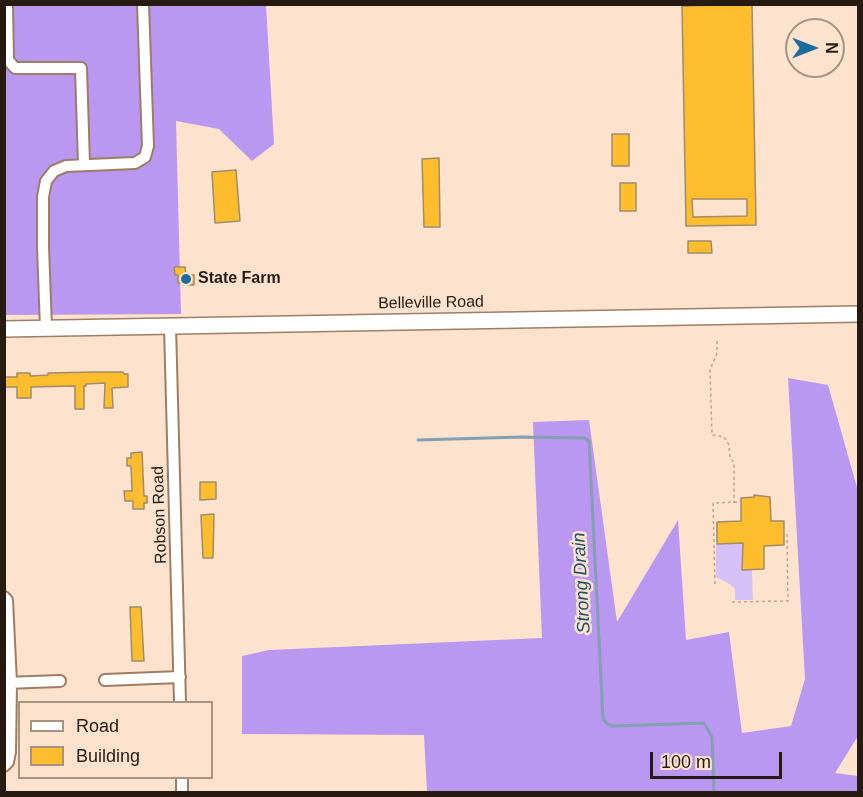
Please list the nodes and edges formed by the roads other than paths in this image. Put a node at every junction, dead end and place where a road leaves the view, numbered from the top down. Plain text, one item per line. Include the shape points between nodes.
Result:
1 (7, 4) edge
2 (143, 4) edge
3 (84, 164) junction
4 (858, 314) edge
5 (170, 326) junction
6 (46, 328) junction
7 (4, 329) edge
8 (4, 597) edge
9 (180, 677) junction
10 (105, 680) dead end
11 (60, 681) dead end
12 (8, 683) edge
13 (180, 701) edge
14 (4, 766) edge

1 - 3 street via 8,60 15,68 81,68
2 - 3 street via 148,146 145,157 135,163
3 - 6 street via 54,171 46,181
4 - 5 main road, Belleville Road
5 - 6 main road, Belleville Road
5 - 9 street, Robson Road
6 - 7 main road, Belleville Road
8 - 12 street
9 - 10 street
9 - 13 street, Robson Road
11 - 12 street
12 - 14 street via 10,752

